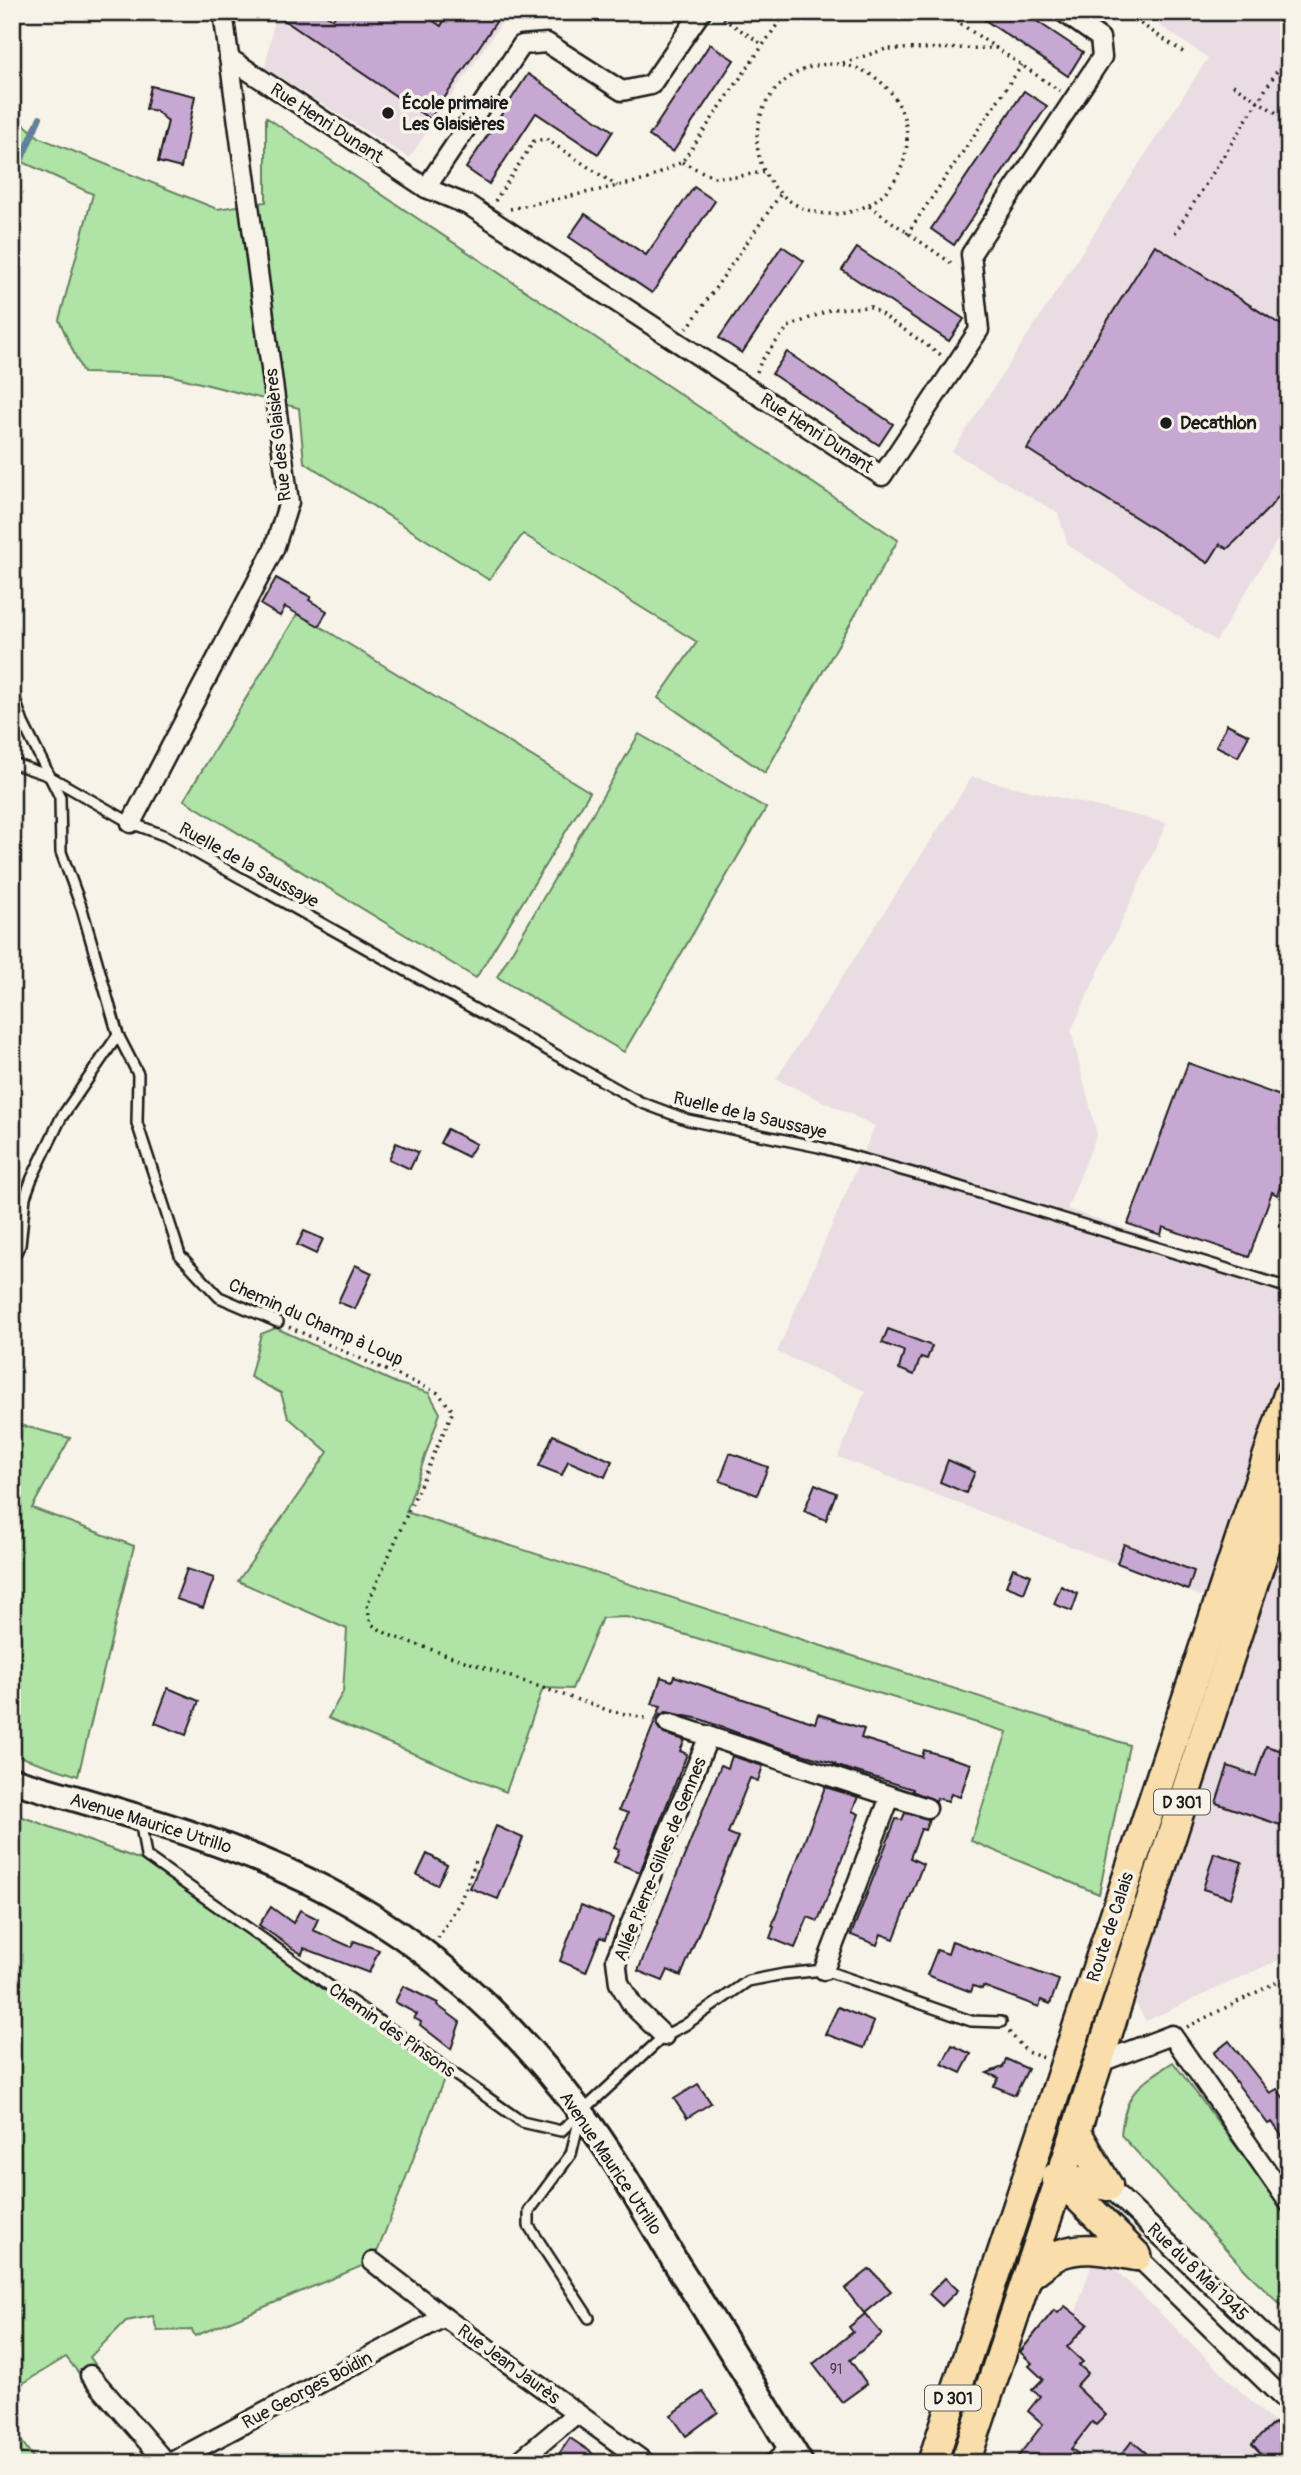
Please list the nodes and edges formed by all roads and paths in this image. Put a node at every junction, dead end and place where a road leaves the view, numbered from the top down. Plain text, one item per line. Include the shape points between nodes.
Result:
1 (223, 12) edge
2 (701, 12) edge
3 (713, 12) edge
4 (786, 12) edge
5 (943, 12) edge
6 (964, 12) edge
7 (1063, 12) edge
8 (1123, 12) edge
9 (957, 22) junction
10 (764, 45) junction
11 (997, 48) junction
12 (1183, 52) dead end
13 (1289, 52) edge
14 (229, 58) junction
15 (841, 64) junction
16 (1022, 65) junction
17 (1233, 85) dead end
18 (1074, 100) junction
19 (1258, 101) junction
20 (1289, 121) edge
21 (682, 162) junction
22 (763, 172) junction
23 (617, 186) junction
24 (426, 188) junction
25 (780, 195) junction
26 (869, 205) junction
27 (485, 216) junction
28 (1174, 233) dead end
29 (907, 234) junction
30 (973, 271) junction
31 (678, 342) junction
32 (956, 365) junction
33 (751, 390) junction
34 (12, 691) edge
35 (12, 764) edge
36 (47, 775) junction
37 (131, 823) junction
38 (118, 1035) junction
39 (12, 1254) edge
40 (1289, 1288) edge
41 (278, 1322) joint
42 (1289, 1392) edge
43 (1289, 1474) edge
44 (668, 1723) joint
45 (709, 1735) junction
46 (12, 1780) edge
47 (890, 1797) junction
48 (927, 1808) dead end
49 (140, 1819) junction
50 (477, 1861) dead end
51 (428, 1955) junction
52 (824, 1970) junction
53 (1289, 1976) edge
54 (1001, 2022) joint
55 (1172, 2035) junction
56 (664, 2036) junction
57 (1098, 2063) junction
58 (1064, 2065) junction
59 (581, 2112) junction
60 (1076, 2130) junction
61 (1029, 2167) junction
62 (1059, 2178) junction
63 (1108, 2186) junction
64 (1289, 2203) edge
65 (1137, 2256) junction
66 (373, 2262) dead end
67 (1028, 2276) junction
68 (444, 2317) junction
69 (589, 2318) dead end
70 (1289, 2358) edge
71 (90, 2375) dead end
72 (1289, 2404) edge
73 (577, 2413) junction
74 (788, 2458) edge
75 (168, 2463) edge
76 (517, 2463) edge
77 (646, 2463) edge
78 (932, 2463) edge
79 (965, 2463) edge

1 - 14 street, Rue des Glaisières
2 - 24 street via 651,85 622,92 547,43 522,45
3 - 10 path
4 - 10 path
5 - 9 path
6 - 9 path
7 - 18 street, Rue Henri Dunant via 1100,38 1102,57
8 - 12 path
9 - 11 path
10 - 21 path
11 - 15 path via 886,49
11 - 16 path
13 - 19 path
14 - 24 street, Rue Henri Dunant
14 - 37 street, Rue des Glaisières via 289,502 274,549
15 - 22 path via 808,67 780,83 762,109 756,140
15 - 26 path via 863,70 883,84 898,102 906,124 907,148 900,171 887,191
16 - 18 path
16 - 29 path
17 - 19 path
18 - 30 street, Rue Henri Dunant via 971,254
19 - 20 path
19 - 28 path
21 - 22 path via 713,177
21 - 23 path via 646,180
22 - 25 path
23 - 27 path
23 - 27 path via 546,139 534,141
24 - 27 street, Rue Henri Dunant
25 - 26 path via 822,215 846,214
25 - 31 path
26 - 29 path
27 - 31 street, Rue Henri Dunant
29 - 30 path via 958,268
30 - 32 street, Rue Henri Dunant via 979,330
31 - 33 street, Rue Henri Dunant
32 - 33 path via 871,307 832,309 788,327 761,361
32 - 33 street, Rue Henri Dunant via 882,476
34 - 36 lane, Chemin du Champ à Loup
35 - 36 lane, Ruelle de la Saussaye
36 - 37 lane, Ruelle de la Saussaye
36 - 38 lane, Chemin du Champ à Loup via 60,797 61,852
37 - 40 lane, Ruelle de la Saussaye via 166,836 640,1102 688,1120 819,1147 934,1179
38 - 39 lane via 61,1118 25,1197 20,1245
38 - 41 lane, Chemin du Champ à Loup via 138,1074 136,1123 180,1255 219,1297
41 - 44 path, Chemin du Champ à Loup via 438,1393 453,1411 366,1605 372,1624 390,1635 610,1711
42 - 58 main road, Route de Calais / D 301
43 - 57 main road, Route de Calais / D 301
44 - 45 street, Allée Pierre-Gilles de Gennes
45 - 47 street, Allée Pierre-Gilles de Gennes
45 - 56 street, Allée Pierre-Gilles de Gennes via 617,1959 619,1983 633,2006
46 - 49 main road, Avenue Maurice Utrillo
47 - 48 street, Allée Pierre-Gilles de Gennes
47 - 52 street
49 - 51 main road, Avenue Maurice Utrillo via 281,1868 361,1909
49 - 59 lane, Chemin des Pinsons via 146,1856 522,2122 561,2132
50 - 51 path via 460,1902
51 - 59 main road, Avenue Maurice Utrillo via 516,2034
52 - 54 lane, Chemin des Pinsons via 971,2021
52 - 56 lane, Chemin des Pinsons via 748,1981
53 - 55 path
54 - 58 path via 1027,2052
55 - 57 street
55 - 64 street
56 - 59 lane, Chemin des Pinsons
57 - 60 main road, Route de Calais / D 301
58 - 61 main road, Route de Calais / D 301
59 - 69 lane via 571,2154 527,2217
59 - 74 main road, Avenue Maurice Utrillo
60 - 62 main road, Route de Calais / D 301
60 - 63 main road
61 - 62 main road
61 - 78 main road, Route de Calais / D 301
62 - 63 main road
62 - 65 main road
62 - 67 main road, Route de Calais / D 301
63 - 70 street, Rue du 8 Mai 1945
65 - 67 main road via 1074,2250 1058,2255
65 - 72 street, Rue du 8 Mai 1945
66 - 68 street, Rue Jean Jaurès
67 - 79 main road, Route de Calais / D 301
68 - 73 street, Rue Jean Jaurès
68 - 75 street, Rue Georges Boidin
71 - 75 street
73 - 76 street
73 - 77 street, Rue Jean Jaurès

